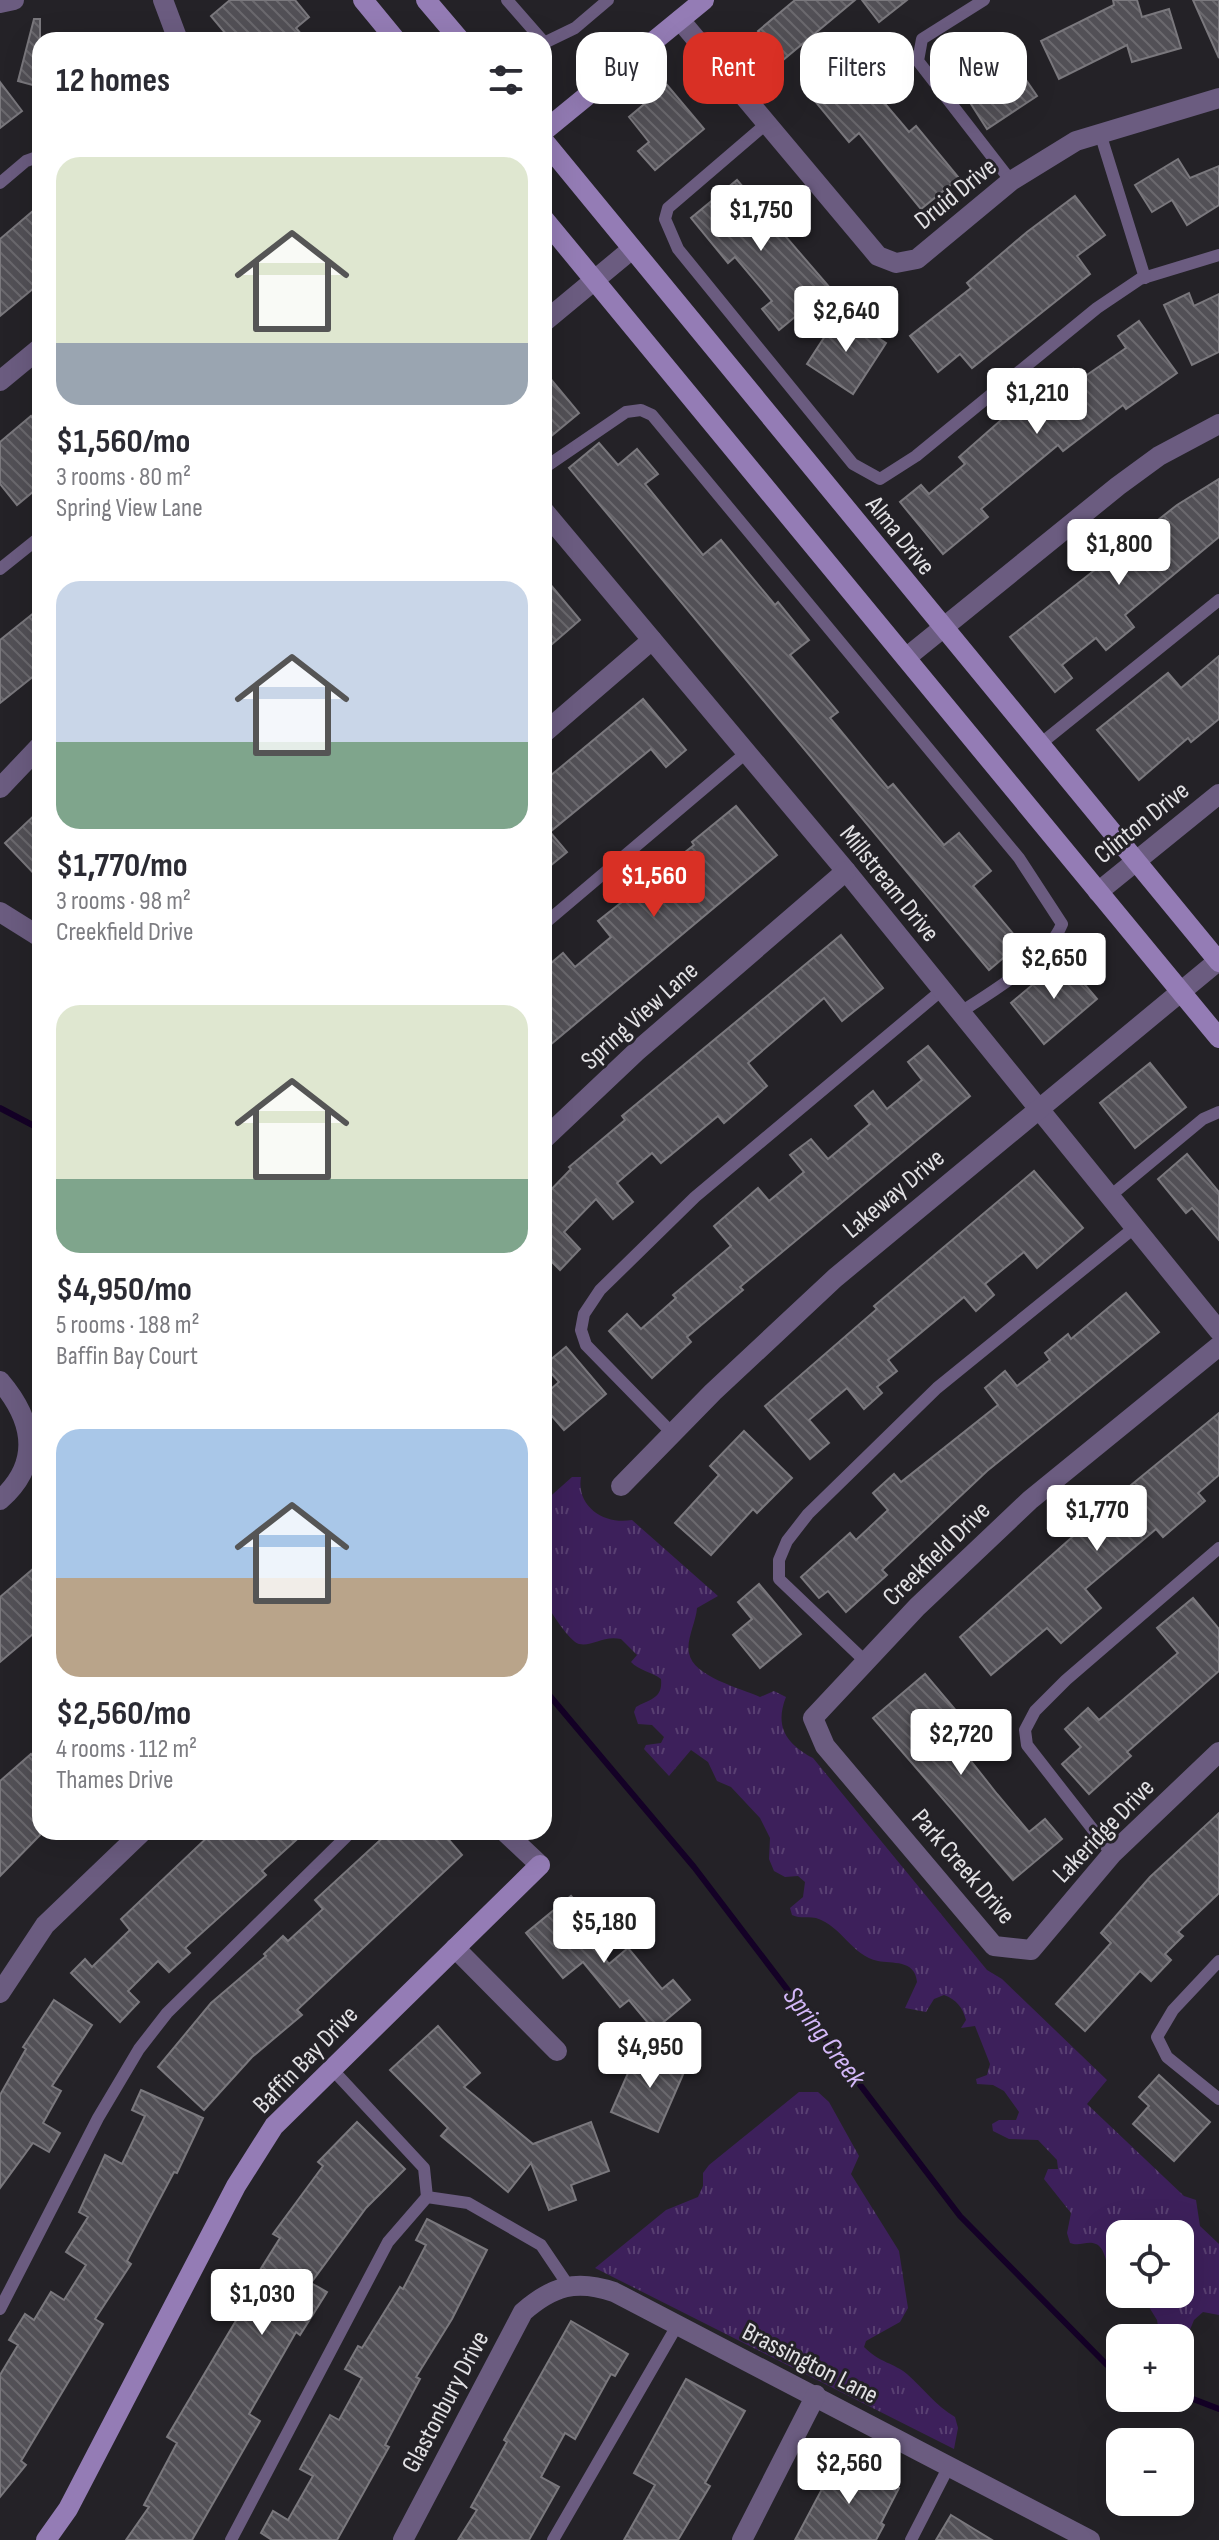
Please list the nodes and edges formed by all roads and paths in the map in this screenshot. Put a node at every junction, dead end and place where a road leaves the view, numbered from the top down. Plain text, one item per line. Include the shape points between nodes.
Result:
1 (14, 0) edge
2 (163, 0) edge
3 (363, 0) edge
4 (426, 0) edge
5 (507, 0) edge
6 (608, 0) edge
7 (704, 0) edge
8 (984, 0) edge
9 (0, 3) edge
10 (680, 20) junction
11 (175, 32) edge
12 (389, 32) edge
13 (453, 32) edge
14 (535, 32) edge
15 (552, 37) edge
16 (1219, 98) edge
17 (552, 124) edge
18 (766, 124) junction
19 (1100, 133) junction
20 (552, 151) edge
21 (32, 159) edge
22 (1011, 181) junction
23 (0, 183) edge
24 (552, 229) edge
25 (632, 249) junction
26 (1219, 255) edge
27 (1145, 278) junction
28 (594, 280) junction
29 (552, 315) edge
30 (32, 355) edge
31 (0, 381) edge
32 (1219, 424) edge
33 (552, 463) edge
34 (552, 524) edge
35 (32, 543) edge
36 (0, 569) edge
37 (1219, 600) edge
38 (941, 628) junction
39 (652, 640) junction
40 (907, 657) junction
41 (552, 726) edge
42 (1039, 745) junction
43 (747, 752) junction
44 (32, 754) edge
45 (0, 788) edge
46 (1219, 794) edge
47 (1135, 862) junction
48 (846, 871) junction
49 (1098, 892) junction
50 (0, 912) edge
51 (552, 917) edge
52 (32, 932) edge
53 (1219, 961) edge
54 (942, 990) junction
55 (1180, 991) junction
56 (959, 1013) junction
57 (1219, 1038) edge
58 (1037, 1109) junction
59 (1219, 1112) edge
60 (552, 1131) edge
61 (1109, 1197) junction
62 (1134, 1228) junction
63 (1219, 1331) edge
64 (1219, 1346) edge
65 (0, 1381) edge
66 (673, 1434) junction
67 (621, 1486) dead end
68 (0, 1500) edge
69 (1219, 1548) edge
70 (866, 1662) junction
71 (813, 1718) joint
72 (1219, 1752) edge
73 (134, 1840) edge
74 (343, 1840) edge
75 (513, 1840) edge
76 (1112, 1854) junction
77 (540, 1865) joint
78 (455, 1948) junction
79 (1031, 1950) joint
80 (1219, 1961) edge
81 (0, 1993) edge
82 (557, 2051) dead end
83 (331, 2068) junction
84 (1219, 2099) edge
85 (427, 2197) junction
86 (568, 2285) junction
87 (543, 2295) joint
88 (0, 2309) edge
89 (678, 2324) junction
90 (816, 2395) junction
91 (949, 2466) junction
92 (1087, 2539) edge
93 (46, 2540) edge
94 (231, 2540) edge
95 (403, 2540) edge
96 (553, 2540) edge
97 (742, 2540) edge
98 (911, 2540) edge

1 - 9 street
2 - 11 street
3 - 12 main road
4 - 13 main road
5 - 14 lane
6 - 15 lane via 575,28
7 - 10 main road
8 - 22 lane via 922,39 918,61
10 - 17 main road
10 - 18 street, Druid Drive
16 - 19 street, Druid Drive
18 - 22 street, Druid Drive via 878,256 896,263 917,259
18 - 27 lane via 668,208 668,232 843,452 870,475 880,479 893,474 1097,308
19 - 22 street, Druid Drive via 1076,141
19 - 27 lane
20 - 25 main road, Alma Drive
21 - 23 lane
24 - 28 main road
25 - 28 street
25 - 38 main road, Alma Drive
26 - 27 lane
28 - 29 street
28 - 40 main road
30 - 31 street
32 - 38 street via 1159,456 1118,486
33 - 56 lane via 626,412 652,415 1019,858 1062,924 1046,947 1001,986
34 - 39 street, Millstream Drive
35 - 36 lane
37 - 42 lane
38 - 40 street
38 - 42 main road, Alma Drive
39 - 41 street
39 - 43 street, Millstream Drive
40 - 49 main road
42 - 47 main road, Alma Drive
43 - 48 street, Millstream Drive
43 - 51 lane
44 - 45 street
46 - 47 street, Clinton Drive
47 - 49 street, Clinton Drive
47 - 53 main road, Alma Drive
48 - 54 street, Millstream Drive
48 - 60 street, Spring View Lane
49 - 55 main road
50 - 52 street
53 - 55 street, Lakeway Drive
54 - 56 street, Millstream Drive
54 - 66 lane via 695,1197 600,1290 584,1314 581,1330 586,1345
55 - 57 main road
55 - 58 street, Lakeway Drive
56 - 58 street, Millstream Drive
58 - 61 street, Millstream Drive
58 - 66 street, Lakeway Drive via 835,1278
59 - 61 lane via 1203,1119
61 - 62 street, Millstream Drive
62 - 63 street, Millstream Drive
62 - 70 lane via 937,1388 787,1541 779,1579
64 - 70 street, Creekfield Drive via 1030,1500
65 - 68 street via 27,1423 28,1444 25,1472
66 - 67 street, Lakeway Drive
69 - 76 lane via 1066,1680 1035,1711 1025,1730 1027,1745
70 - 71 street, Creekfield Drive
71 - 79 street, Park Creek Drive via 825,1746 994,1946
72 - 76 street, Lakeridge Drive
73 - 81 street via 45,1925
74 - 88 lane via 167,2013 139,2049
75 - 77 street
76 - 79 street, Lakeridge Drive
77 - 78 main road, Baffin Bay Drive
78 - 82 street
78 - 83 main road, Baffin Bay Drive
80 - 84 lane via 1173,2010 1157,2037 1167,2057
83 - 85 lane via 424,2168
83 - 93 main road, Baffin Bay Drive via 274,2126 236,2186 68,2509
85 - 86 lane via 468,2203 541,2245
85 - 94 lane via 388,2242
86 - 87 street, Brassington Lane
86 - 89 street, Brassington Lane via 595,2285
87 - 95 street, Glastonbury Drive via 523,2312
89 - 90 street, Brassington Lane
89 - 96 lane
90 - 91 street, Brassington Lane
90 - 97 street
91 - 92 street, Brassington Lane
91 - 98 lane

